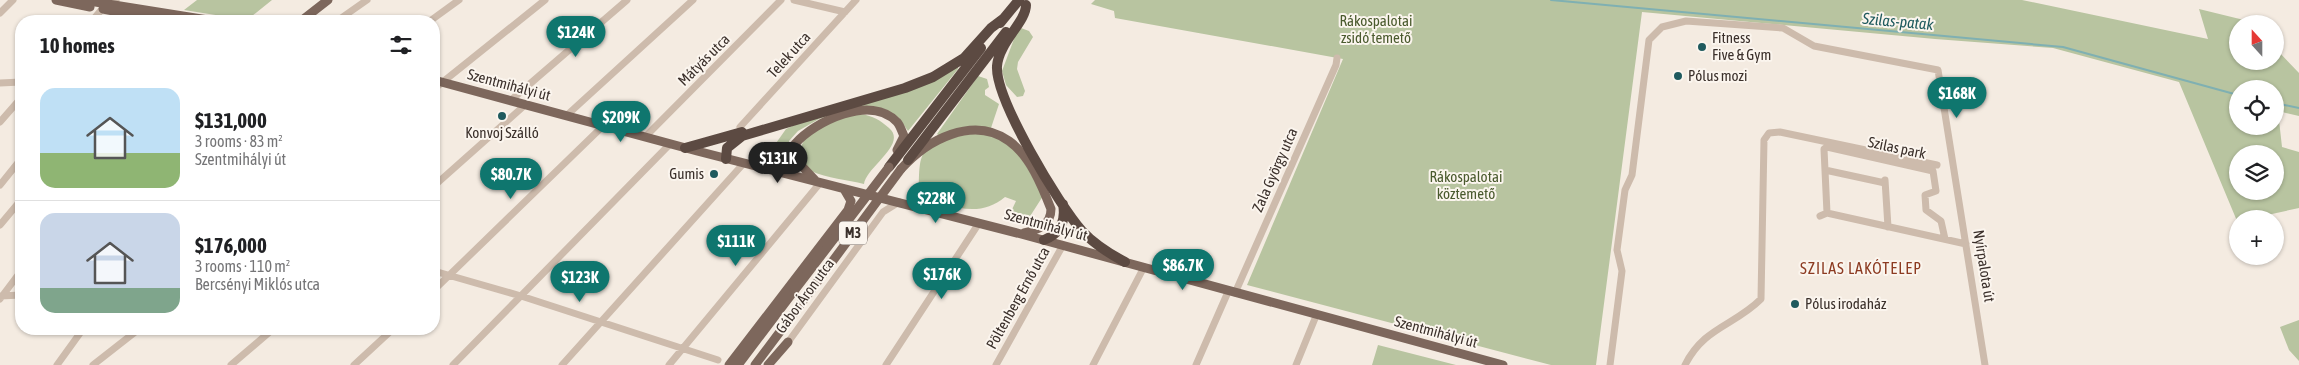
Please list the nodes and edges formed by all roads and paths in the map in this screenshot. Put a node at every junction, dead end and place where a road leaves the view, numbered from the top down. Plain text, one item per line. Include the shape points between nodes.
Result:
1 (13, 0) edge
2 (56, 0) edge
3 (87, 0) edge
4 (328, 0) edge
5 (367, 0) edge
6 (458, 0) edge
7 (545, 0) edge
8 (627, 0) edge
9 (693, 0) edge
10 (781, 0) edge
11 (794, 0) edge
12 (856, 0) edge
13 (1025, 2) edge
14 (109, 5) edge
15 (845, 12) junction
16 (0, 13) edge
17 (98, 15) edge
18 (145, 15) edge
19 (175, 15) edge
20 (309, 15) edge
21 (346, 15) edge
22 (438, 15) edge
23 (1004, 19) junction
24 (1337, 58) dead end
25 (440, 80) edge
26 (15, 82) edge
27 (0, 83) edge
28 (440, 83) edge
29 (510, 101) junction
30 (15, 105) edge
31 (525, 105) junction
32 (566, 116) junction
33 (0, 122) edge
34 (775, 125) junction
35 (604, 126) junction
36 (740, 126) dead end
37 (645, 137) junction
38 (670, 144) junction
39 (685, 148) junction
40 (726, 159) junction
41 (908, 160) junction
42 (744, 163) junction
43 (1937, 165) dead end
44 (15, 167) edge
45 (889, 167) junction
46 (901, 170) joint
47 (1825, 170) junction
48 (440, 181) edge
49 (818, 182) junction
50 (0, 185) edge
51 (843, 189) junction
52 (1062, 201) junction
53 (900, 202) junction
54 (15, 207) edge
55 (979, 223) junction
56 (0, 225) edge
57 (1888, 227) junction
58 (1021, 234) junction
59 (1945, 239) junction
60 (1044, 240) junction
61 (1966, 244) junction
62 (1063, 245) junction
63 (1126, 262) junction
64 (1144, 267) junction
65 (440, 274) edge
66 (448, 276) junction
67 (15, 279) edge
68 (440, 284) edge
69 (1232, 292) junction
70 (15, 296) edge
71 (520, 296) junction
72 (1, 297) edge
73 (1316, 316) junction
74 (600, 322) junction
75 (79, 335) edge
76 (131, 335) edge
77 (266, 335) edge
78 (386, 335) edge
79 (788, 342) junction
80 (683, 349) junction
81 (718, 360) dead end
82 (58, 365) edge
83 (93, 365) edge
84 (232, 365) edge
85 (354, 365) edge
86 (454, 365) edge
87 (562, 365) edge
88 (669, 365) edge
89 (729, 365) edge
90 (738, 365) edge
91 (755, 365) edge
92 (768, 365) edge
93 (774, 365) edge
94 (886, 365) edge
95 (996, 365) edge
96 (1093, 365) edge
97 (1196, 365) edge
98 (1296, 365) edge
99 (1503, 365) edge
100 (1610, 365) edge
101 (1685, 365) edge
102 (1985, 365) edge

1 - 16 street
2 - 14 main road
3 - 14 main road
4 - 20 main road
5 - 21 street
6 - 22 street
7 - 25 street
8 - 29 street
9 - 32 street
10 - 37 street, Mátyás utca
11 - 15 street
12 - 15 street, Telek utca
13 - 23 highway, M3
13 - 41 highway, M3
13 - 52 highway via 1026,11 1000,53 997,76 1008,107
14 - 17 street
14 - 18 main road
14 - 19 main road
15 - 36 street, Telek utca
23 - 34 highway via 991,28 964,58 933,77
23 - 45 highway, M3
24 - 69 street, Zala György utca
26 - 27 street
28 - 29 main road, Szentmihályi út
29 - 31 main road, Szentmihályi út
30 - 33 street
31 - 32 main road, Szentmihályi út
31 - 48 street
32 - 35 main road, Szentmihályi út
34 - 39 highway
34 - 40 highway via 732,142 727,148
35 - 37 main road, Szentmihályi út
35 - 66 street
37 - 38 main road, Szentmihályi út
38 - 39 main road, Szentmihályi út
38 - 71 street
39 - 40 main road, Szentmihályi út
40 - 42 main road, Szentmihályi út
41 - 46 main road, M3
41 - 58 main road via 928,144 958,133 982,131 1002,137 1018,149 1051,209 1051,218 1045,226
42 - 49 main road, Szentmihályi út
42 - 74 street
43 - 101 street via 1780,132 1769,133 1764,140 1761,299 1750,310 1712,331 1688,357
44 - 50 street
45 - 49 main road via 904,136 898,123 872,112 844,113 814,124 794,144 794,157 798,164
45 - 90 main road, M3, bridge
46 - 91 main road, M3, bridge
47 - 57 street via 1885,182
47 - 57 street, Szilas park via 1823,215
47 - 59 street, Szilas park via 1824,149 1827,147 1930,169 1936,191 1925,195 1926,210 1941,221
49 - 51 main road, Szentmihályi út
49 - 80 street
51 - 53 main road, Szentmihályi út
51 - 89 main road via 851,201 848,210
52 - 60 highway via 1062,226 1054,236
52 - 63 highway via 1083,232 1108,253
53 - 55 main road, Szentmihályi út
53 - 79 street, Gábor Áron utca via 883,212
54 - 56 street
55 - 58 main road, Szentmihályi út
55 - 94 street
57 - 59 street, Szilas park
58 - 60 main road, Szentmihályi út
59 - 61 street, Szilas park
60 - 62 main road, Szentmihályi út
61 - 100 street, Nyírpalota út via 1938,70 1814,46 1783,28 1687,20 1658,29 1649,40 1632,175 1625,190 1617,250 1622,271
61 - 102 street, Nyírpalota út
62 - 63 main road, Szentmihályi út
62 - 95 street, Pöltenberg Ernő utca
63 - 64 main road, Szentmihályi út
64 - 69 main road, Szentmihályi út
64 - 96 street
65 - 66 street
66 - 68 street
66 - 71 street
67 - 72 street
69 - 73 main road, Szentmihályi út
69 - 97 street, Zala György utca
70 - 72 street
71 - 74 street
71 - 86 street
73 - 98 street
73 - 99 main road, Szentmihályi út
74 - 80 street
74 - 87 street
75 - 82 street
76 - 83 street
77 - 84 street
78 - 85 street
79 - 92 main road
79 - 93 street, Gábor Áron utca
80 - 81 street
80 - 88 street

